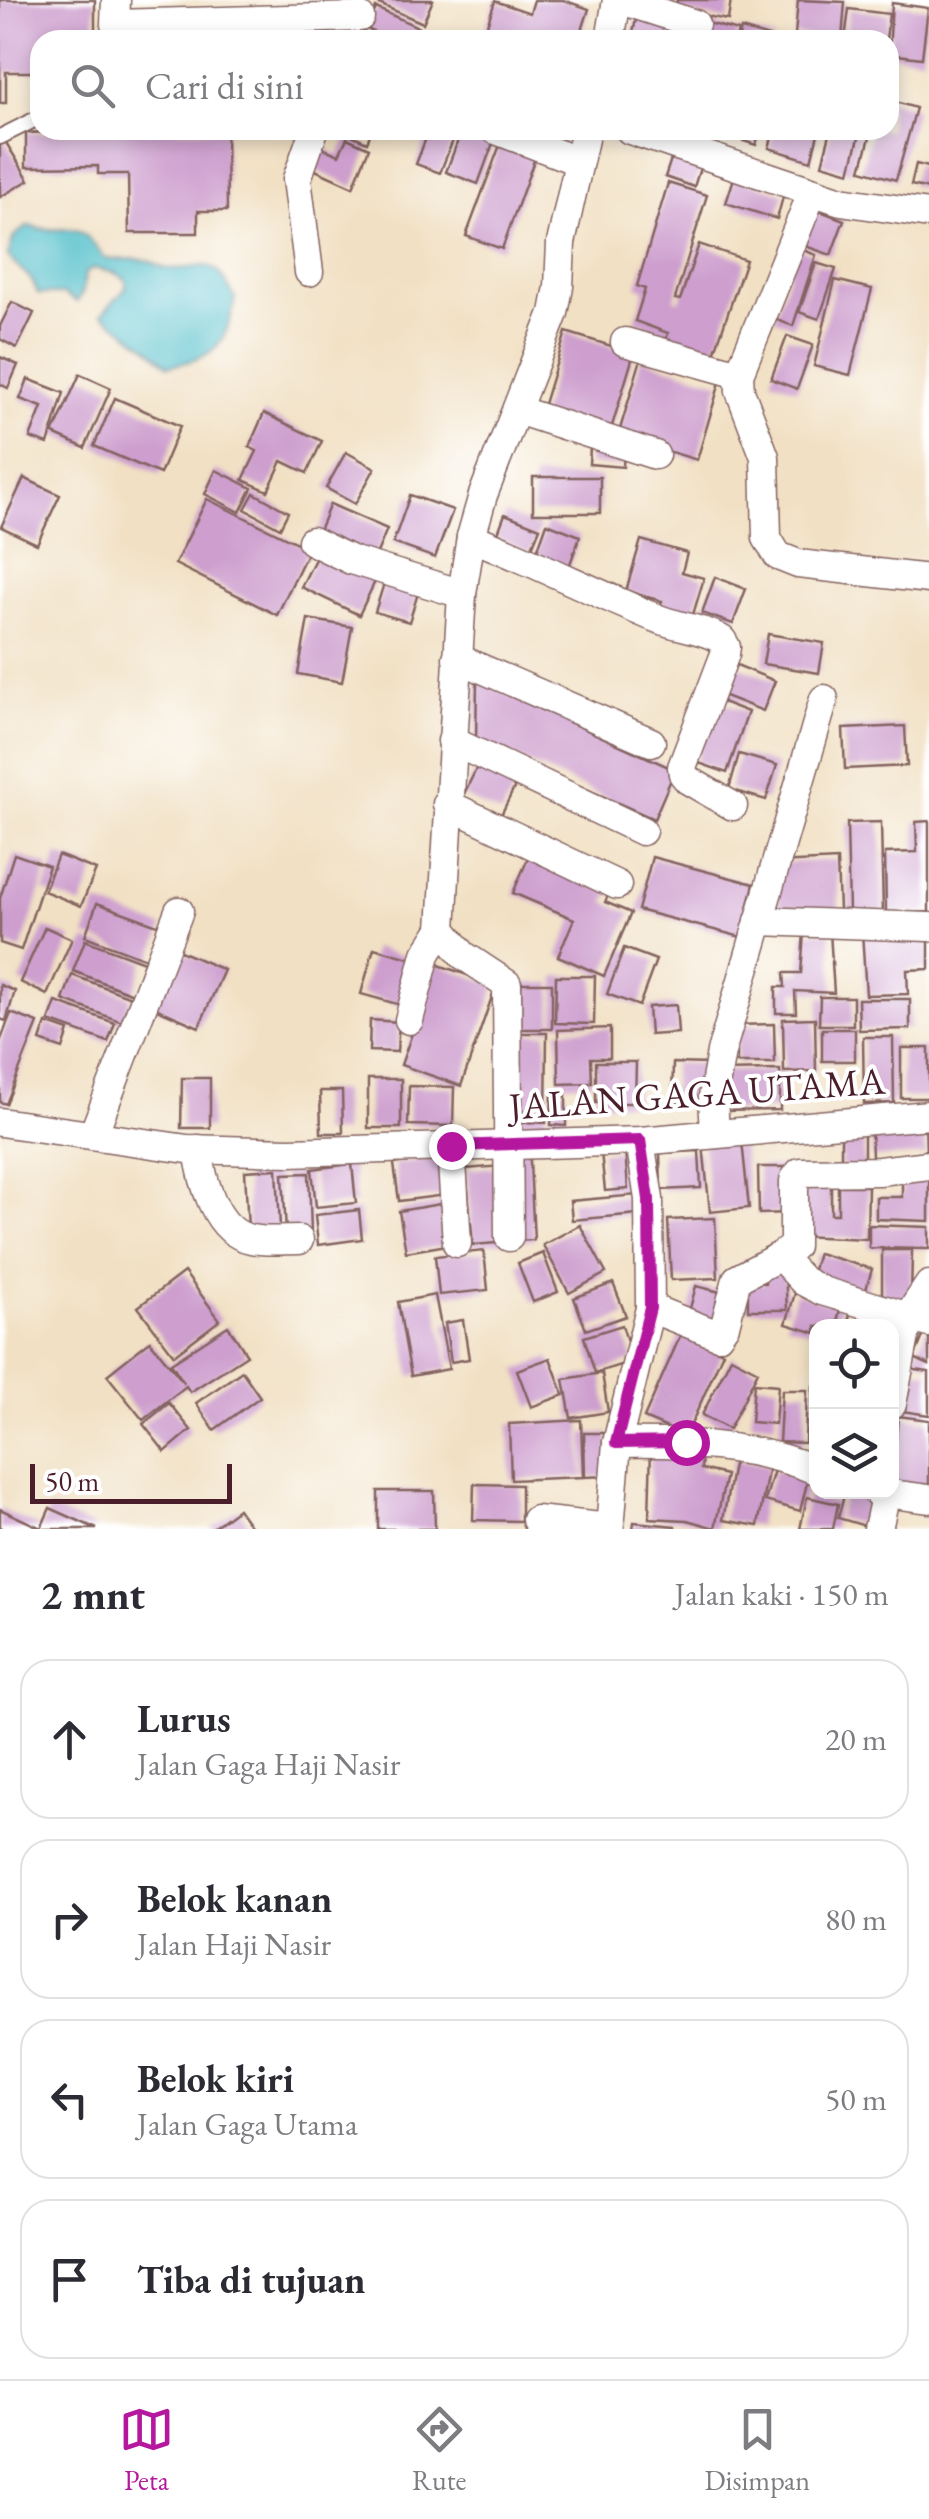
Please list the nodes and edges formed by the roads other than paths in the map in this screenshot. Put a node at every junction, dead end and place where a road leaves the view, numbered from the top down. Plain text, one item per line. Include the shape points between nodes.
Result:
1 (619, 0) edge
2 (359, 19) edge
3 (115, 21) edge
4 (694, 24) dead end
5 (612, 30) edge
6 (30, 122) edge
7 (0, 137) edge
8 (311, 140) edge
9 (522, 140) edge
10 (583, 140) edge
11 (659, 140) edge
12 (577, 161) junction
13 (812, 193) junction
14 (929, 214) edge
15 (308, 272) dead end
16 (625, 342) dead end
17 (739, 374) junction
18 (517, 410) junction
19 (655, 456) dead end
20 (471, 537) junction
21 (312, 541) dead end
22 (929, 579) edge
23 (462, 594) junction
24 (458, 658) junction
25 (824, 698) dead end
26 (452, 742) junction
27 (651, 742) dead end
28 (448, 804) junction
29 (733, 806) dead end
30 (642, 831) dead end
31 (617, 884) dead end
32 (179, 910) dead end
33 (759, 921) junction
34 (929, 927) edge
35 (442, 929) junction
36 (409, 1020) dead end
37 (929, 1115) edge
38 (0, 1122) edge
39 (715, 1134) junction
40 (93, 1135) junction
41 (640, 1140) junction
42 (507, 1144) junction
43 (451, 1146) junction
44 (198, 1149) junction
45 (929, 1165) edge
46 (509, 1237) dead end
47 (299, 1240) dead end
48 (457, 1244) dead end
49 (780, 1256) junction
50 (929, 1285) edge
51 (650, 1308) junction
52 (919, 1319) edge
53 (899, 1382) edge
54 (616, 1443) junction
55 (809, 1468) edge
56 (899, 1495) edge
57 (883, 1499) edge
58 (929, 1499) edge
59 (536, 1520) dead end
60 (610, 1529) edge
61 (878, 1529) edge

1 - 4 street
1 - 5 street
2 - 3 street
6 - 7 lane
8 - 15 street via 297,179
9 - 12 street
10 - 12 street
11 - 13 street
12 - 18 street via 554,314
13 - 14 street
13 - 17 street
16 - 17 street
17 - 22 street via 765,457 772,550 798,564
18 - 19 street
18 - 20 street
20 - 23 street
20 - 29 street via 604,597 722,640 725,654 683,774
21 - 23 street
23 - 24 street
24 - 26 street
24 - 27 street
25 - 33 street
26 - 28 street
26 - 30 street
28 - 31 street
28 - 35 street
32 - 40 street
33 - 34 street
33 - 39 street via 721,1052
35 - 36 street via 426,954
35 - 42 street via 463,955 507,984
37 - 39 street, JALAN GAGA UTAMA
38 - 40 street, JALAN GAGA UTAMA
39 - 41 street, JALAN GAGA UTAMA
40 - 44 street, JALAN GAGA UTAMA
41 - 42 street, JALAN GAGA UTAMA
41 - 51 street via 649,1199
42 - 43 street, JALAN GAGA UTAMA
42 - 46 street
43 - 44 street, JALAN GAGA UTAMA
43 - 48 street
44 - 47 street via 201,1173 229,1227 249,1238
45 - 49 street via 800,1172 794,1246
49 - 51 street via 737,1278 718,1334
49 - 52 street via 822,1292
50 - 52 street
51 - 54 street
52 - 53 street
54 - 55 street via 742,1448
54 - 60 street
56 - 58 street
57 - 61 street
59 - 60 street

